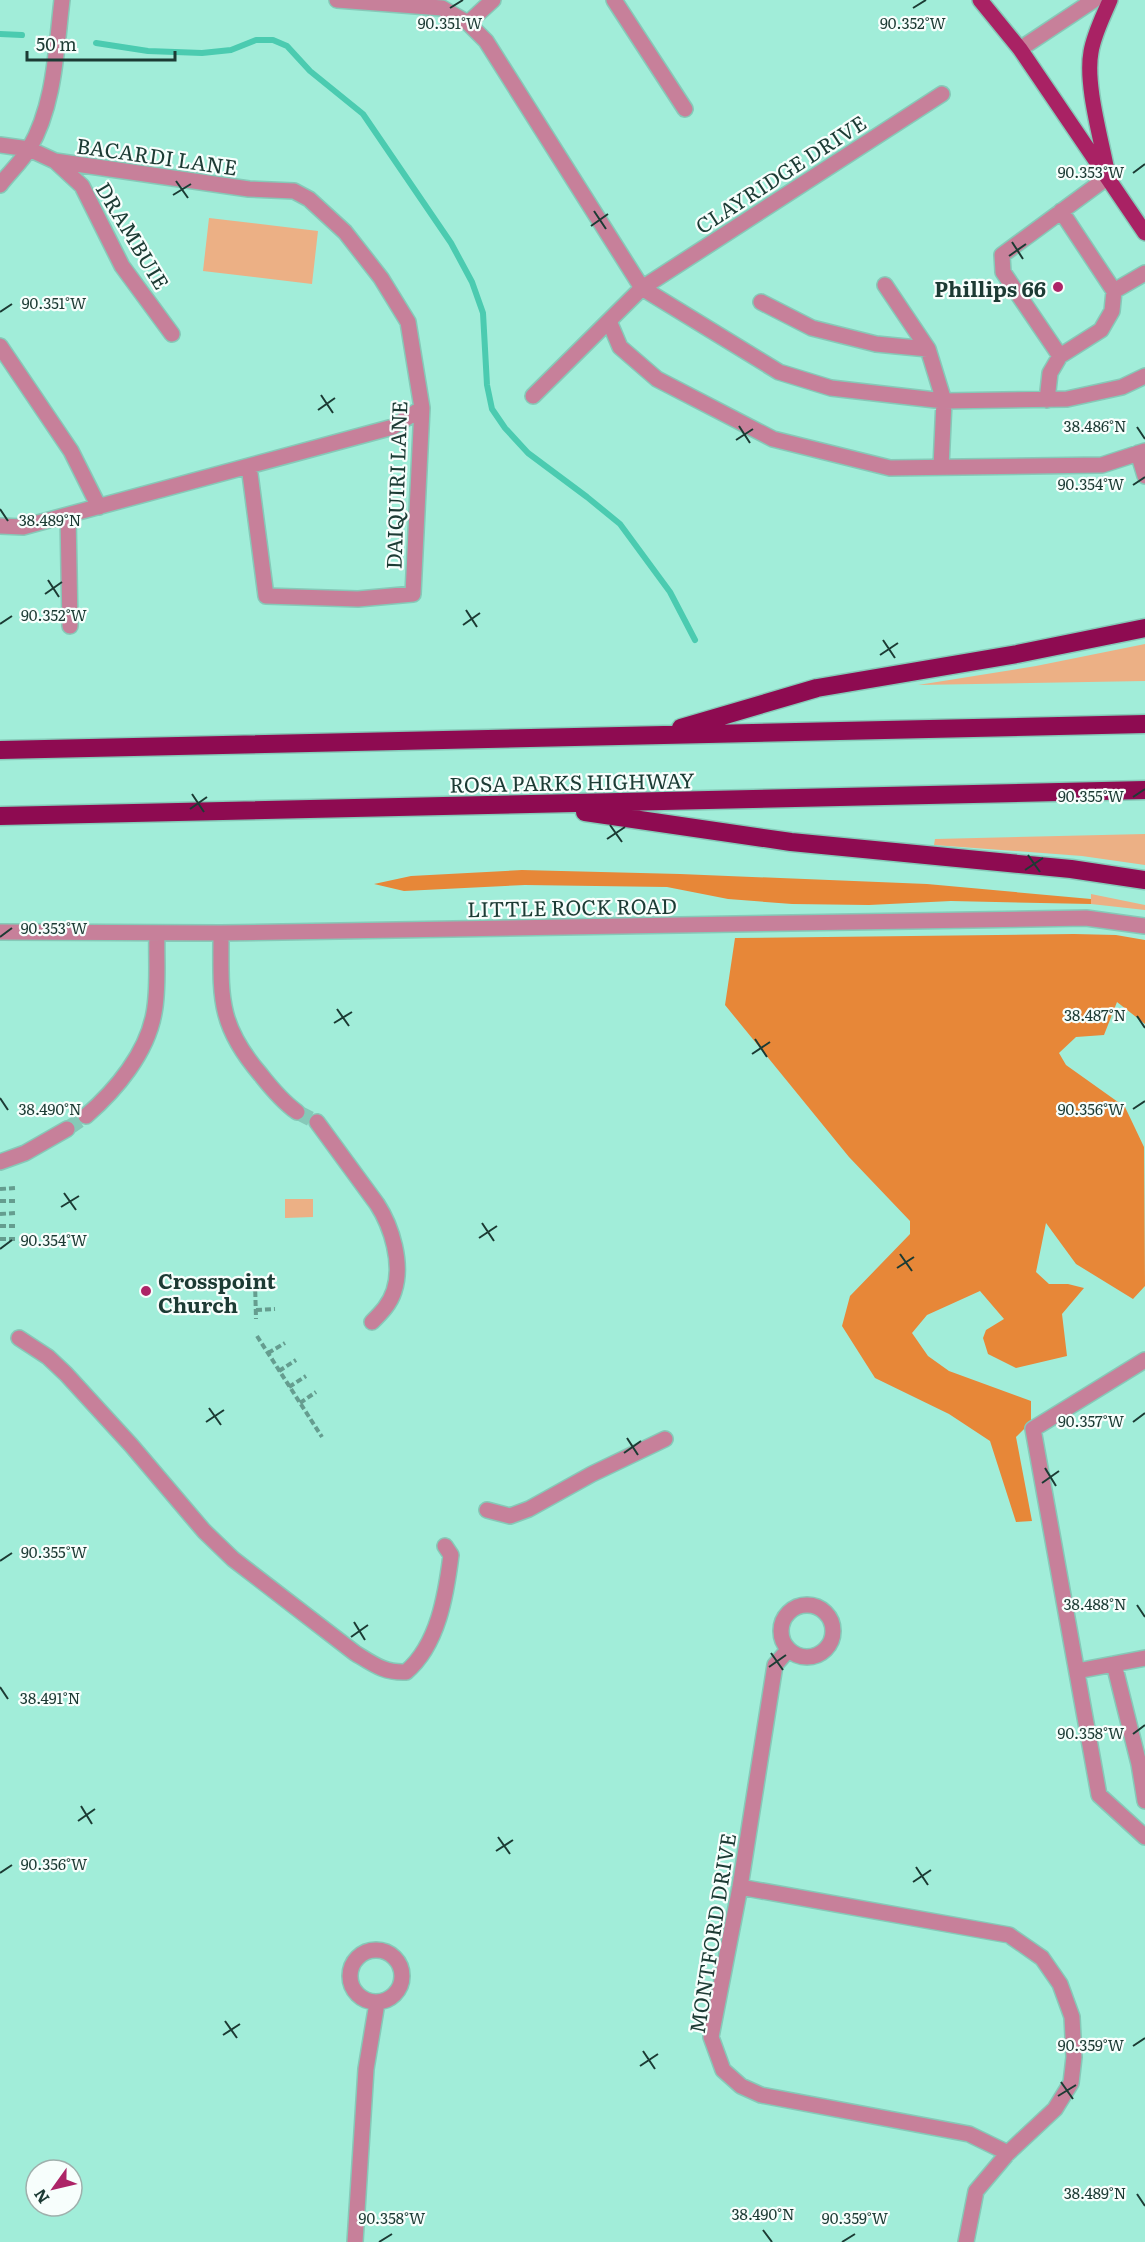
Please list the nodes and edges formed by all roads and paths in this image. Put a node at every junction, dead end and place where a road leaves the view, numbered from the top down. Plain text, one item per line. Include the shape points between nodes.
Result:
1 (62, 0) edge
2 (337, 0) edge
3 (493, 0) edge
4 (614, 0) edge
5 (980, 0) edge
6 (1094, 0) edge
7 (1110, 0) edge
8 (468, 23) junction
9 (1020, 49) junction
10 (942, 94) dead end
11 (685, 109) dead end
12 (0, 145) edge
13 (29, 149) junction
14 (54, 161) junction
15 (1108, 177) junction
16 (0, 185) edge
17 (309, 199) joint
18 (1061, 212) junction
19 (1145, 233) edge
20 (1145, 273) edge
21 (885, 285) dead end
22 (642, 288) junction
23 (1114, 291) junction
24 (761, 302) dead end
25 (609, 321) junction
26 (172, 334) dead end
27 (0, 346) edge
28 (928, 349) junction
29 (1060, 356) junction
30 (1145, 376) edge
31 (533, 396) dead end
32 (1047, 400) junction
33 (944, 401) junction
34 (422, 408) junction
35 (1142, 452) edge
36 (249, 466) junction
37 (941, 467) junction
38 (1145, 476) edge
39 (99, 507) junction
40 (68, 515) junction
41 (0, 526) edge
42 (70, 626) dead end
43 (1145, 628) edge
44 (1145, 724) edge
45 (660, 734) junction
46 (0, 750) edge
47 (1145, 790) edge
48 (533, 804) junction
49 (0, 816) edge
50 (1145, 880) edge
51 (1145, 926) edge
52 (0, 932) edge
53 (157, 933) junction
54 (221, 933) junction
55 (297, 1112) tunnel mouth
56 (86, 1116) tunnel mouth
57 (317, 1122) tunnel mouth
58 (67, 1129) tunnel mouth
59 (0, 1162) edge
60 (0, 1188) edge
61 (16, 1188) dead end
62 (16, 1200) dead end
63 (0, 1201) edge
64 (16, 1213) dead end
65 (0, 1214) edge
66 (0, 1226) edge
67 (16, 1226) dead end
68 (0, 1239) edge
69 (16, 1239) dead end
70 (255, 1282) dead end
71 (275, 1309) dead end
72 (256, 1310) junction
73 (256, 1319) dead end
74 (372, 1322) dead end
75 (257, 1336) dead end
76 (19, 1338) dead end
77 (285, 1342) dead end
78 (268, 1353) junction
79 (296, 1360) dead end
80 (1145, 1360) edge
81 (279, 1371) junction
82 (306, 1376) dead end
83 (289, 1387) junction
84 (316, 1392) dead end
85 (300, 1403) junction
86 (322, 1437) dead end
87 (665, 1439) dead end
88 (487, 1510) dead end
89 (445, 1546) dead end
90 (788, 1650) dead end
91 (1145, 1659) edge
92 (1114, 1664) junction
93 (1077, 1671) junction
94 (1142, 1764) edge
95 (1145, 1800) edge
96 (1145, 1837) edge
97 (740, 1887) junction
98 (377, 2003) dead end
99 (1008, 2153) junction
100 (355, 2242) edge
101 (966, 2242) edge

1 - 13 street via 47,108
2 - 8 street via 442,8
3 - 8 street
4 - 11 street
5 - 9 main road
6 - 9 street
7 - 15 main road via 1096,34 1090,73
8 - 22 street via 486,41
9 - 15 main road
10 - 22 street, CLAYRIDGE DRIVE
12 - 13 street, BACARDI LANE
13 - 14 street, BACARDI LANE
13 - 16 street
14 - 17 street, BACARDI LANE via 249,189 294,191
14 - 26 street, DRAMBUIE via 82,186 122,266
15 - 18 street
15 - 19 main road
17 - 34 street, DAIQUIRI LANE via 345,232 408,322
18 - 23 street
18 - 29 street via 1002,255 1001,262 1003,272
20 - 23 street
21 - 28 street
22 - 25 street, CLAYRIDGE DRIVE
22 - 33 street via 779,372 831,388
23 - 29 street via 1113,310 1101,330
24 - 28 street via 812,328 876,344
25 - 31 street, CLAYRIDGE DRIVE
25 - 37 street via 620,347 657,379 773,440 890,468
27 - 39 street via 71,451
28 - 33 street
29 - 32 street via 1050,372
30 - 32 street via 1122,387
32 - 33 street
33 - 37 street
34 - 36 street via 393,427
34 - 36 street, DAIQUIRI LANE via 413,594 358,599 266,596
35 - 37 street via 1102,465
35 - 38 street
36 - 39 street
39 - 40 street
40 - 41 street via 23,528
40 - 42 street
43 - 45 highway via 817,688
44 - 45 highway, ROSA PARKS HIGHWAY
45 - 46 highway, ROSA PARKS HIGHWAY
47 - 48 highway, ROSA PARKS HIGHWAY
48 - 49 highway, ROSA PARKS HIGHWAY
48 - 50 highway via 792,842 1071,869
51 - 54 street, LITTLE ROCK ROAD via 1086,918
52 - 53 street, LITTLE ROCK ROAD
53 - 54 street, LITTLE ROCK ROAD
53 - 56 street via 156,1001 148,1035 124,1075
54 - 55 street via 222,995 228,1026 249,1062
57 - 74 street via 377,1204 391,1234 397,1278 389,1303
58 - 59 street
60 - 61 path
62 - 63 path
64 - 65 path
66 - 67 path
68 - 69 path
70 - 72 path
71 - 72 path
72 - 73 path
75 - 78 path
76 - 89 street via 66,1374 204,1532 254,1575 377,1667 406,1672 424,1654 444,1598 451,1555
77 - 78 path
78 - 81 path
79 - 81 path
80 - 93 street via 1033,1429
81 - 83 path
82 - 83 path
83 - 85 path
84 - 85 path
85 - 86 path
87 - 88 street via 529,1509 510,1516
90 - 97 street, MONTFORD DRIVE via 775,1665
91 - 92 street
92 - 93 street
92 - 94 street
93 - 96 street via 1099,1795
94 - 95 street
97 - 99 street, MONTFORD DRIVE via 711,2037 723,2070 741,2086 761,2095 969,2134
97 - 99 street via 1009,1935 1042,1958 1060,1984 1072,2017 1071,2083 1054,2109
98 - 100 street via 366,2069
99 - 101 street via 976,2191

